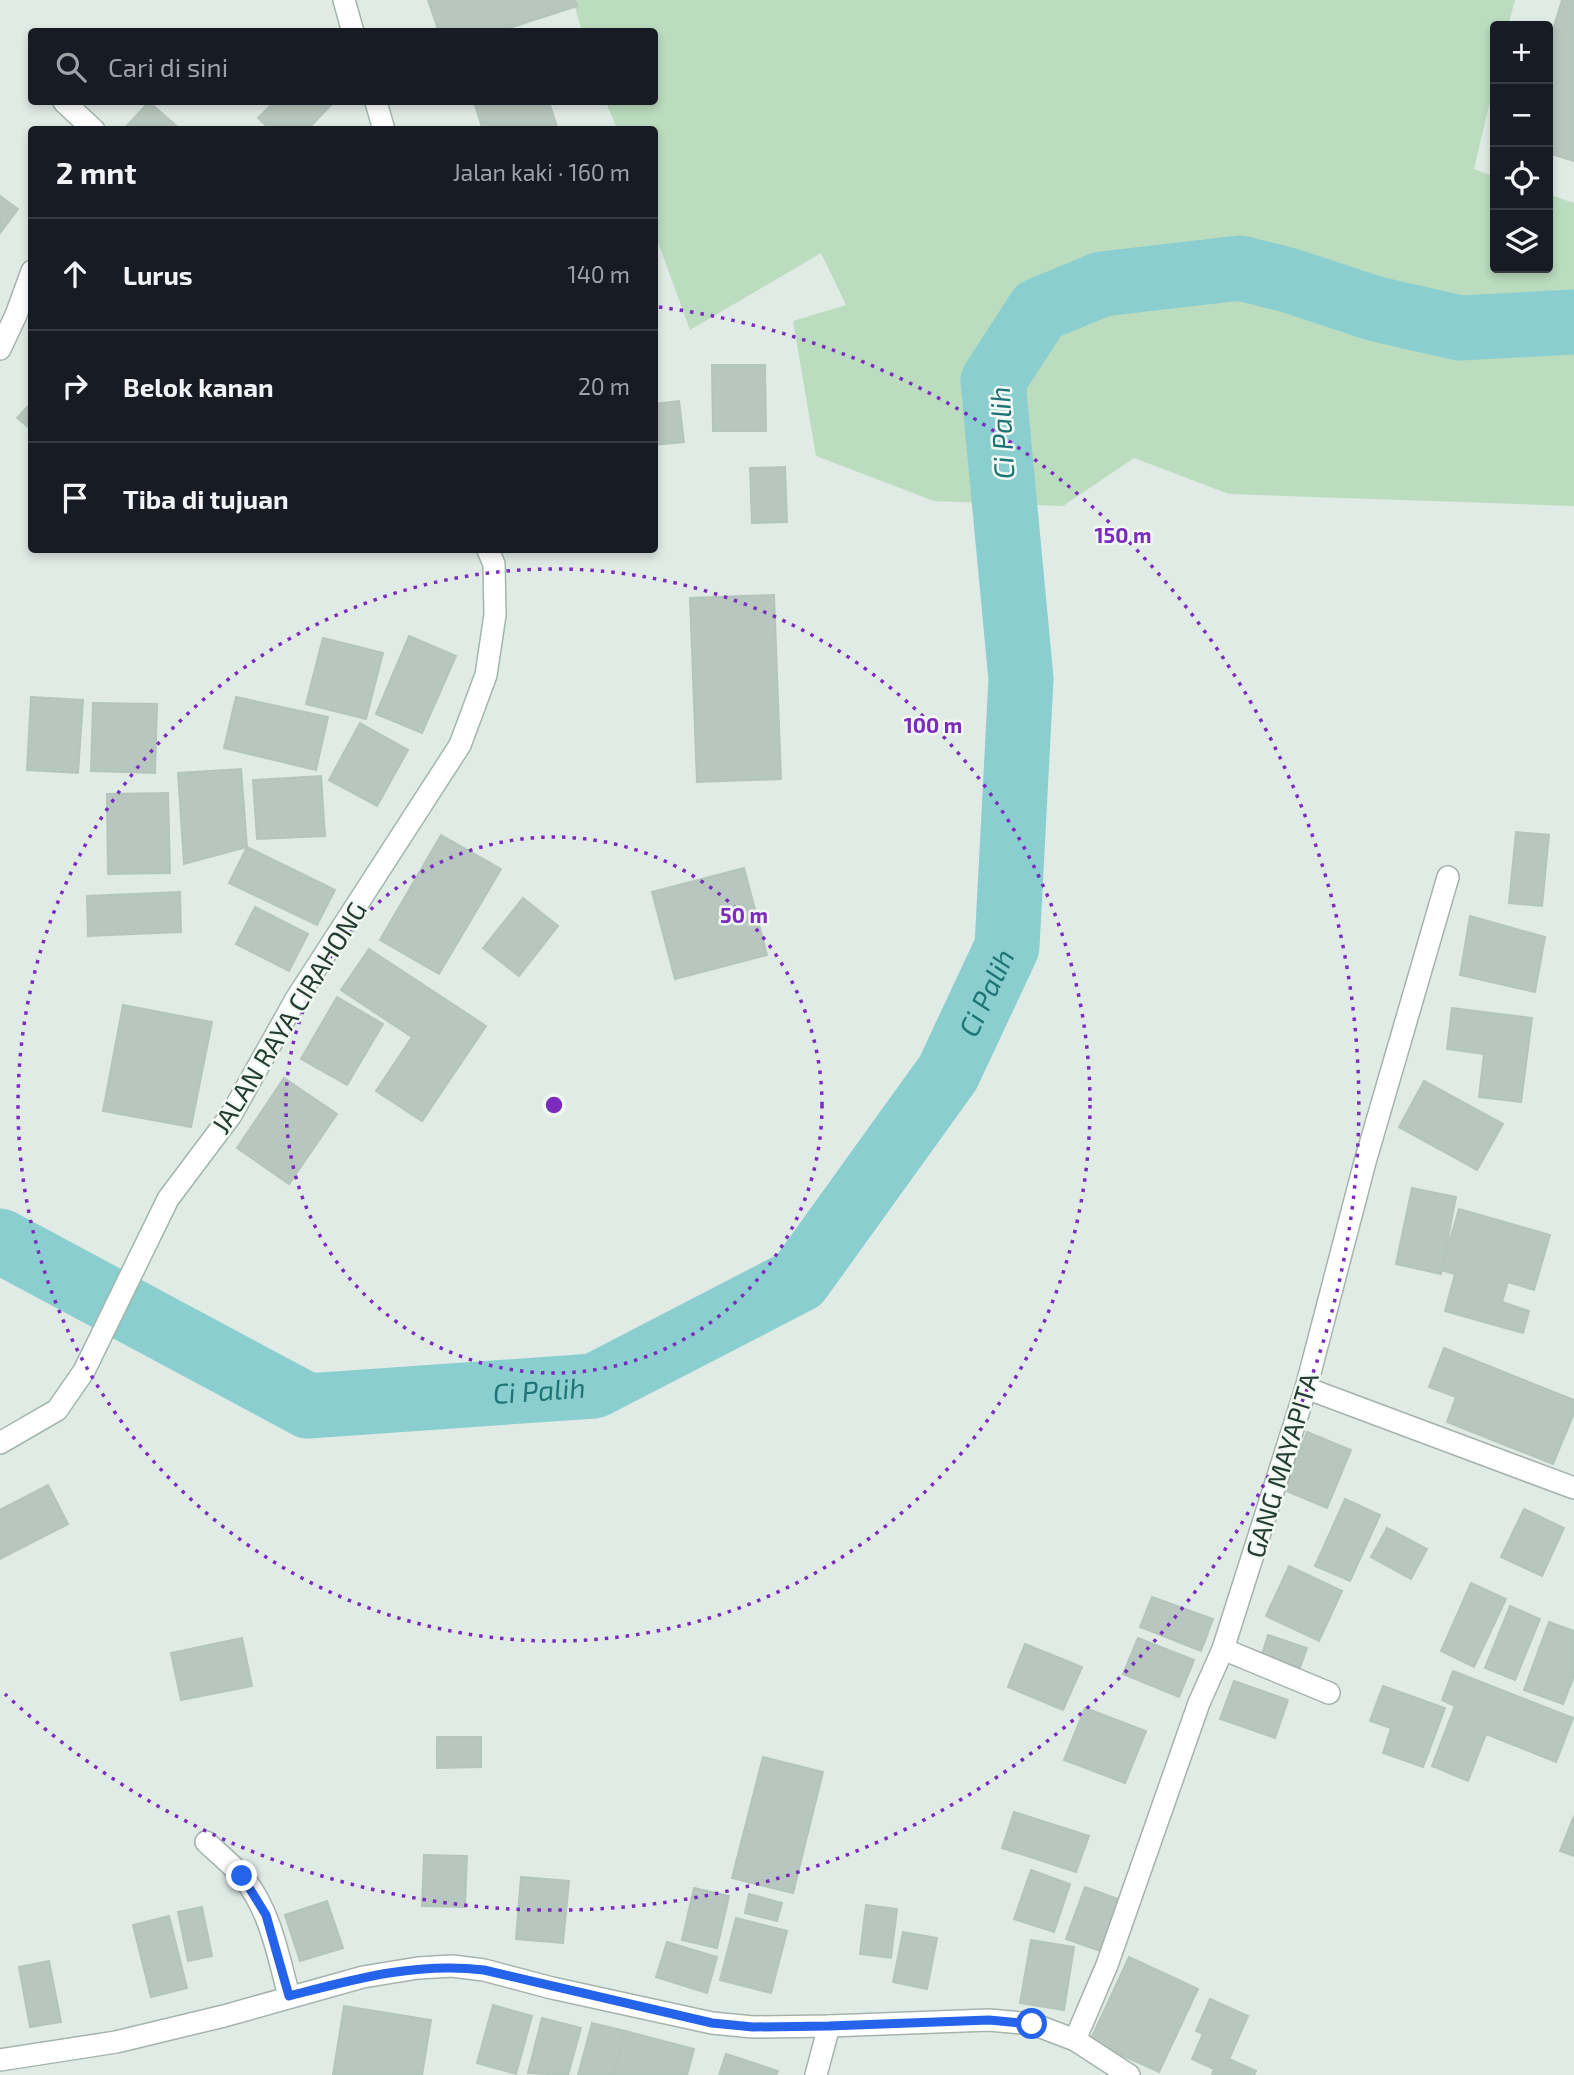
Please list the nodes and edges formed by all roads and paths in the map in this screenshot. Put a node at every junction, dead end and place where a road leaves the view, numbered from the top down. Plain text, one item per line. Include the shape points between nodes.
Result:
1 (344, 0) edge
2 (352, 28) edge
3 (67, 105) edge
4 (377, 105) edge
5 (90, 126) edge
6 (383, 126) edge
7 (28, 296) edge
8 (24, 321) edge
9 (0, 349) edge
10 (489, 553) edge
11 (1448, 877) dead end
12 (1306, 1388) junction
13 (0, 1443) edge
14 (1574, 1488) edge
15 (1223, 1649) junction
16 (1329, 1693) dead end
17 (206, 1842) dead end
18 (289, 1996) junction
19 (829, 2026) junction
20 (1075, 2040) junction
21 (0, 2060) edge
22 (816, 2075) edge
23 (1129, 2075) edge

1 - 2 street
3 - 5 street
4 - 6 street
7 - 8 street
8 - 9 street
10 - 13 street, JALAN RAYA CIRAHONG via 494,564 495,615 488,663 460,745 296,999 231,1115 168,1199 84,1371 57,1410
11 - 12 street, GANG MAYAPITA via 1365,1162
12 - 14 street
12 - 15 street, GANG MAYAPITA
15 - 16 street
15 - 20 street, GANG MAYAPITA
17 - 18 street via 242,1876 258,1900
18 - 19 street via 363,1977 452,1966 712,2023
18 - 21 street via 116,2042
19 - 20 street via 989,2020 1032,2024
19 - 22 street
20 - 23 street

